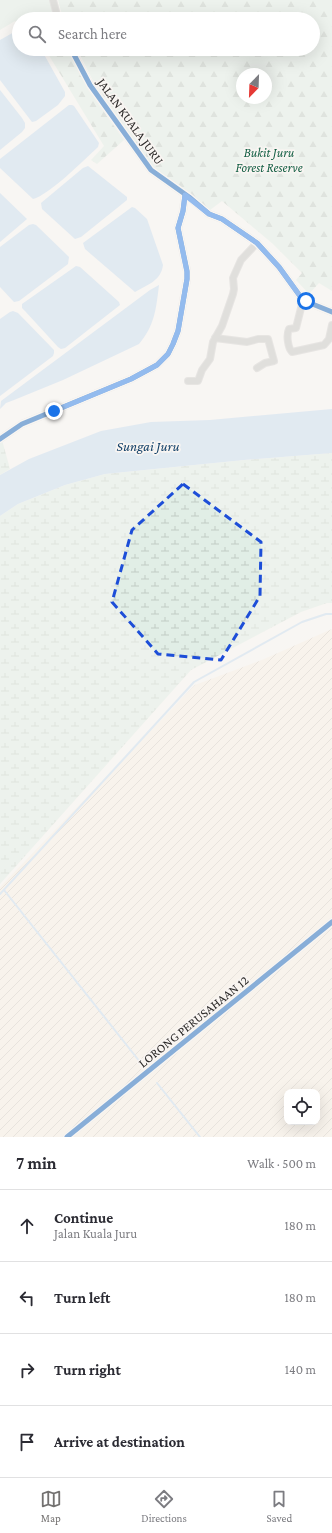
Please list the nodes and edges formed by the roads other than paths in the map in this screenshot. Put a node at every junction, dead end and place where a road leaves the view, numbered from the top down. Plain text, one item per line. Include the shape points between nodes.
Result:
1 (53, 0) edge
2 (56, 12) edge
3 (75, 56) edge
4 (185, 195) junction
5 (257, 243) junction
6 (303, 300) junction
7 (332, 312) edge
8 (332, 325) edge
9 (215, 338) junction
10 (257, 368) dead end
11 (188, 381) dead end
12 (0, 439) edge
13 (332, 922) edge
14 (68, 1137) edge

1 - 2 street
3 - 4 street, JALAN KUALA JURU via 90,85 151,170
4 - 5 street, JALAN KUALA JURU via 209,214 222,219
4 - 12 street via 178,228 187,279 178,331 168,354 157,365 137,376 22,424
5 - 6 street, JALAN KUALA JURU via 279,267
5 - 9 street via 241,260 233,278 233,294
6 - 7 street
6 - 8 street via 296,328 287,332 292,352 324,345 329,339
9 - 10 street via 247,342 268,339 274,361
9 - 11 street via 212,342 210,360 198,381
13 - 14 street, LORONG PERUSAHAAN 12

